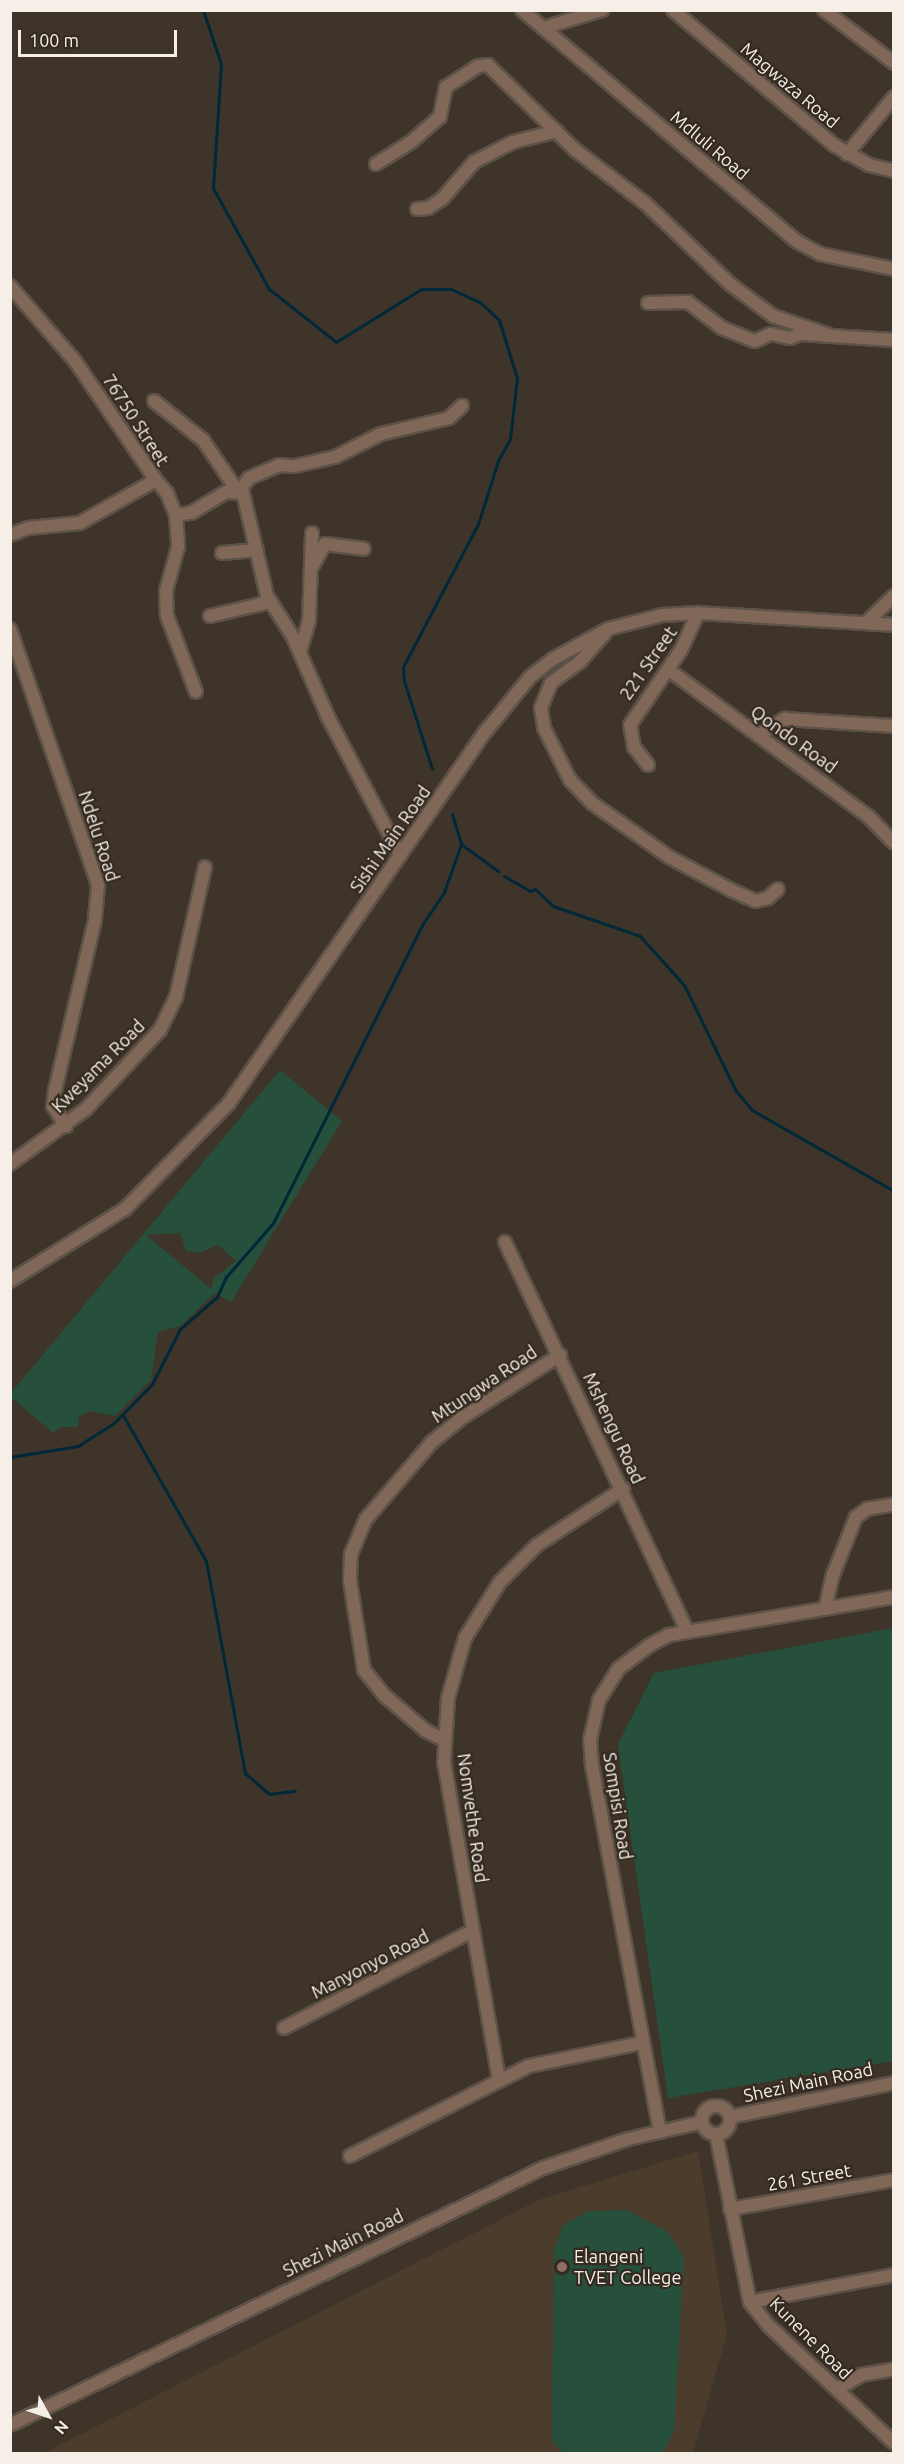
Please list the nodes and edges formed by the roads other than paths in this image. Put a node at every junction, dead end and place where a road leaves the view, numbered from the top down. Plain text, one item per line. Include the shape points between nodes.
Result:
1 (522, 10) edge
2 (602, 10) edge
3 (673, 10) edge
4 (824, 10) edge
5 (543, 28) junction
6 (894, 63) edge
7 (894, 97) edge
8 (556, 131) junction
9 (847, 154) junction
10 (376, 164) dead end
11 (894, 171) edge
12 (417, 208) dead end
13 (894, 269) edge
14 (10, 286) edge
15 (648, 303) dead end
16 (829, 335) junction
17 (894, 340) edge
18 (154, 401) dead end
19 (462, 406) dead end
20 (156, 480) junction
21 (238, 490) junction
22 (176, 515) junction
23 (312, 533) dead end
24 (10, 535) edge
25 (364, 549) dead end
26 (257, 550) junction
27 (222, 553) dead end
28 (311, 568) junction
29 (894, 596) edge
30 (270, 602) junction
31 (698, 613) junction
32 (210, 616) dead end
33 (867, 622) junction
34 (894, 625) edge
35 (10, 629) edge
36 (608, 629) junction
37 (300, 652) junction
38 (669, 670) junction
39 (196, 692) dead end
40 (894, 726) edge
41 (759, 735) junction
42 (648, 765) dead end
43 (894, 843) edge
44 (400, 855) junction
45 (205, 867) dead end
46 (778, 889) dead end
47 (66, 1126) junction
48 (10, 1164) edge
49 (505, 1242) dead end
50 (10, 1281) edge
51 (560, 1355) junction
52 (623, 1489) junction
53 (894, 1504) edge
54 (894, 1597) edge
55 (825, 1609) junction
56 (687, 1630) junction
57 (444, 1740) junction
58 (472, 1931) junction
59 (284, 2028) dead end
60 (640, 2043) junction
61 (499, 2080) junction
62 (894, 2083) edge
63 (730, 2117) junction
64 (702, 2122) junction
65 (660, 2132) junction
66 (716, 2134) junction
67 (350, 2156) dead end
68 (894, 2180) edge
69 (730, 2209) junction
70 (894, 2275) edge
71 (750, 2302) junction
72 (894, 2369) edge
73 (837, 2390) junction
74 (10, 2425) edge
75 (894, 2443) edge

1 - 5 street, Mdluli Road
2 - 5 street
3 - 9 street, Magwaza Road
4 - 6 street
5 - 13 street, Mdluli Road via 796,241 820,254
7 - 9 street
8 - 10 street via 483,64 446,87 440,117
8 - 12 street via 513,142 474,162 434,205
8 - 16 street via 645,203 709,267 755,303 773,316
9 - 11 street, Magwaza Road
14 - 20 street, 76750 Street via 75,361
15 - 16 street via 687,302 722,328 754,341 771,334 790,338 800,334
16 - 17 street
18 - 21 street via 203,440
19 - 21 street via 449,418 381,434 335,456 295,466 279,465 249,478
20 - 22 street via 167,493
20 - 24 street, 76750 Street via 80,523 28,528
21 - 22 street via 191,513
21 - 26 street via 248,503
22 - 39 street via 178,547 166,591 167,616
23 - 28 street
25 - 28 street via 325,544
26 - 27 street
26 - 30 street
28 - 37 street via 309,621
29 - 33 street
30 - 32 street
30 - 37 street
31 - 33 street, Sishi Main Road
31 - 36 street, Sishi Main Road via 650,617
31 - 38 street, 221 Street
33 - 34 street, Sishi Main Road
35 - 47 street, Ndelu Road via 98,885 95,920 55,1090 53,1106
36 - 44 street, Sishi Main Road via 553,659 508,701
36 - 46 street via 581,662 551,683 540,708 544,728 570,780 584,797 669,857 731,890 756,901 768,898
37 - 44 street via 328,717
38 - 41 street, Qondo Road
38 - 42 street, 221 Street via 630,725 634,747
40 - 41 street via 785,719
41 - 43 street, Qondo Road via 868,816
44 - 50 street, Sishi Main Road via 230,1103 124,1209
45 - 47 street, Kweyama Road via 186,959 168,1016 144,1050
47 - 48 street, Kweyama Road
49 - 51 street, Mshengu Road
51 - 52 street, Mshengu Road
51 - 57 street, Mtungwa Road via 460,1419 432,1442 366,1519 351,1554 350,1581 364,1670 385,1696 426,1731
52 - 56 street, Mshengu Road
52 - 57 street, Nomvethe Road via 537,1545 500,1582 465,1638 457,1659
53 - 55 street via 867,1509 856,1516 833,1575
54 - 55 street, Sompisi Road
55 - 56 street, Sompisi Road
56 - 60 street, Sompisi Road via 650,1645 618,1669 599,1700 590,1740
57 - 58 street, Nomvethe Road via 449,1799
58 - 59 street, Manyonyo Road
58 - 61 street, Nomvethe Road
60 - 61 street via 551,2060
60 - 65 street, Sompisi Road
61 - 67 street
62 - 63 street, Shezi Main Road
63 - 64 street via 725,2109 711,2106 704,2112
63 - 66 street via 726,2130
64 - 65 street, Shezi Main Road
64 - 66 street via 707,2131
65 - 74 street, Shezi Main Road via 589,2151 533,2172
66 - 69 street, Kunene Road
68 - 69 street, 261 Street
69 - 71 street, Kunene Road
70 - 71 street
71 - 73 street, Kunene Road via 769,2326
72 - 73 street via 861,2375
73 - 75 street, Kunene Road

